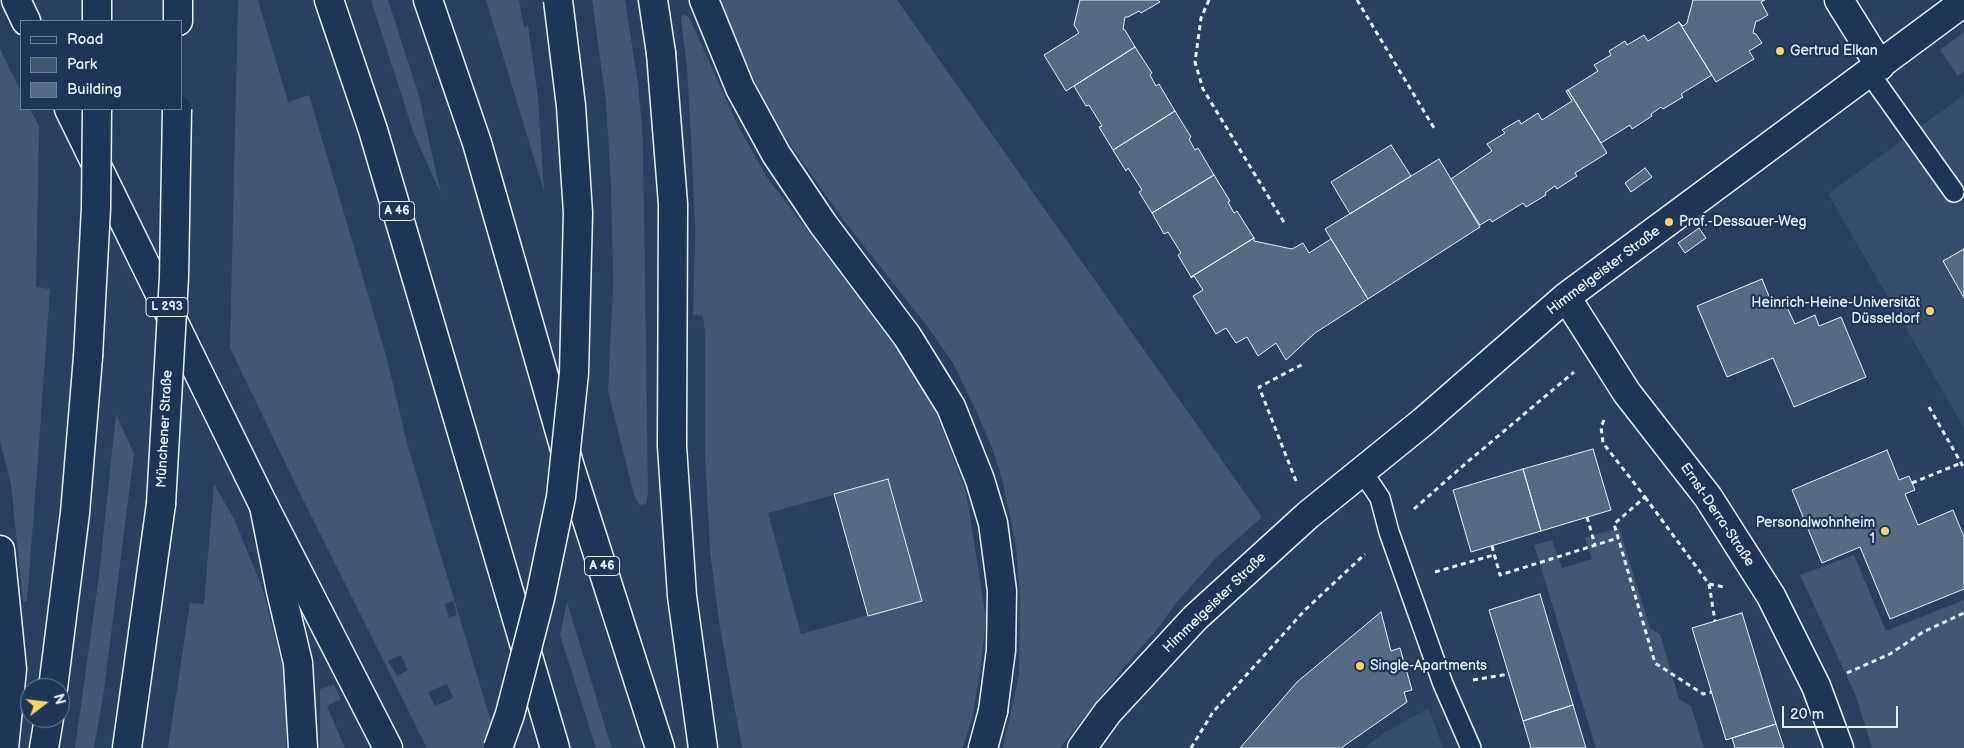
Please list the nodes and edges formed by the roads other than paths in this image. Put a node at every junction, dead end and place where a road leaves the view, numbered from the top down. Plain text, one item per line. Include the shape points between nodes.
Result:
1 (16, 0) edge
2 (97, 0) edge
3 (178, 0) edge
4 (329, 0) edge
5 (428, 0) edge
6 (558, 0) edge
7 (652, 0) edge
8 (704, 0) edge
9 (1839, 0) edge
10 (1964, 2) edge
11 (26, 20) edge
12 (97, 20) edge
13 (178, 20) edge
14 (1875, 70) junction
15 (69, 110) edge
16 (97, 110) edge
17 (177, 110) edge
18 (1954, 192) dead end
19 (1566, 297) junction
20 (1362, 471) junction
21 (264, 506) junction
22 (0, 550) edge
23 (53, 678) edge
24 (47, 728) edge
25 (4, 748) edge
26 (44, 748) edge
27 (127, 748) edge
28 (303, 748) edge
29 (388, 748) edge
30 (498, 748) edge
31 (554, 748) edge
32 (660, 748) edge
33 (703, 748) edge
34 (983, 748) edge
35 (1082, 748) edge
36 (1471, 748) edge
37 (1839, 748) edge

1 - 11 main road
2 - 12 main road
3 - 13 main road
4 - 31 main road, A 46 via 376,139
5 - 32 main road, A 46 via 477,143 570,466
6 - 30 main road, bridge via 571,106 578,214 574,374 561,498 540,598
7 - 33 main road via 661,53 672,204 672,446 682,596
8 - 34 main road via 740,88 776,154 823,224 907,336 952,407 980,480 993,523 1002,591 1001,650 993,711
9 - 14 main road
10 - 14 main road, Himmelgeister Straße
14 - 18 lane
14 - 19 main road, Himmelgeister Straße
15 - 21 main road, L 293
16 - 23 main road, bridge via 96,208 88,357 75,514
17 - 27 main road, Münchener Straße / L 293, bridge via 174,278 161,504
19 - 20 main road, Himmelgeister Straße
19 - 37 main road, Ernst-Derra-Straße via 1626,393 1708,497 1771,596 1816,686
20 - 35 main road, Himmelgeister Straße via 1308,515 1195,618 1108,712
20 - 36 lane via 1380,498 1443,684
21 - 28 main road via 298,662
21 - 29 main road
22 - 25 main road via 12,669
24 - 26 main road

